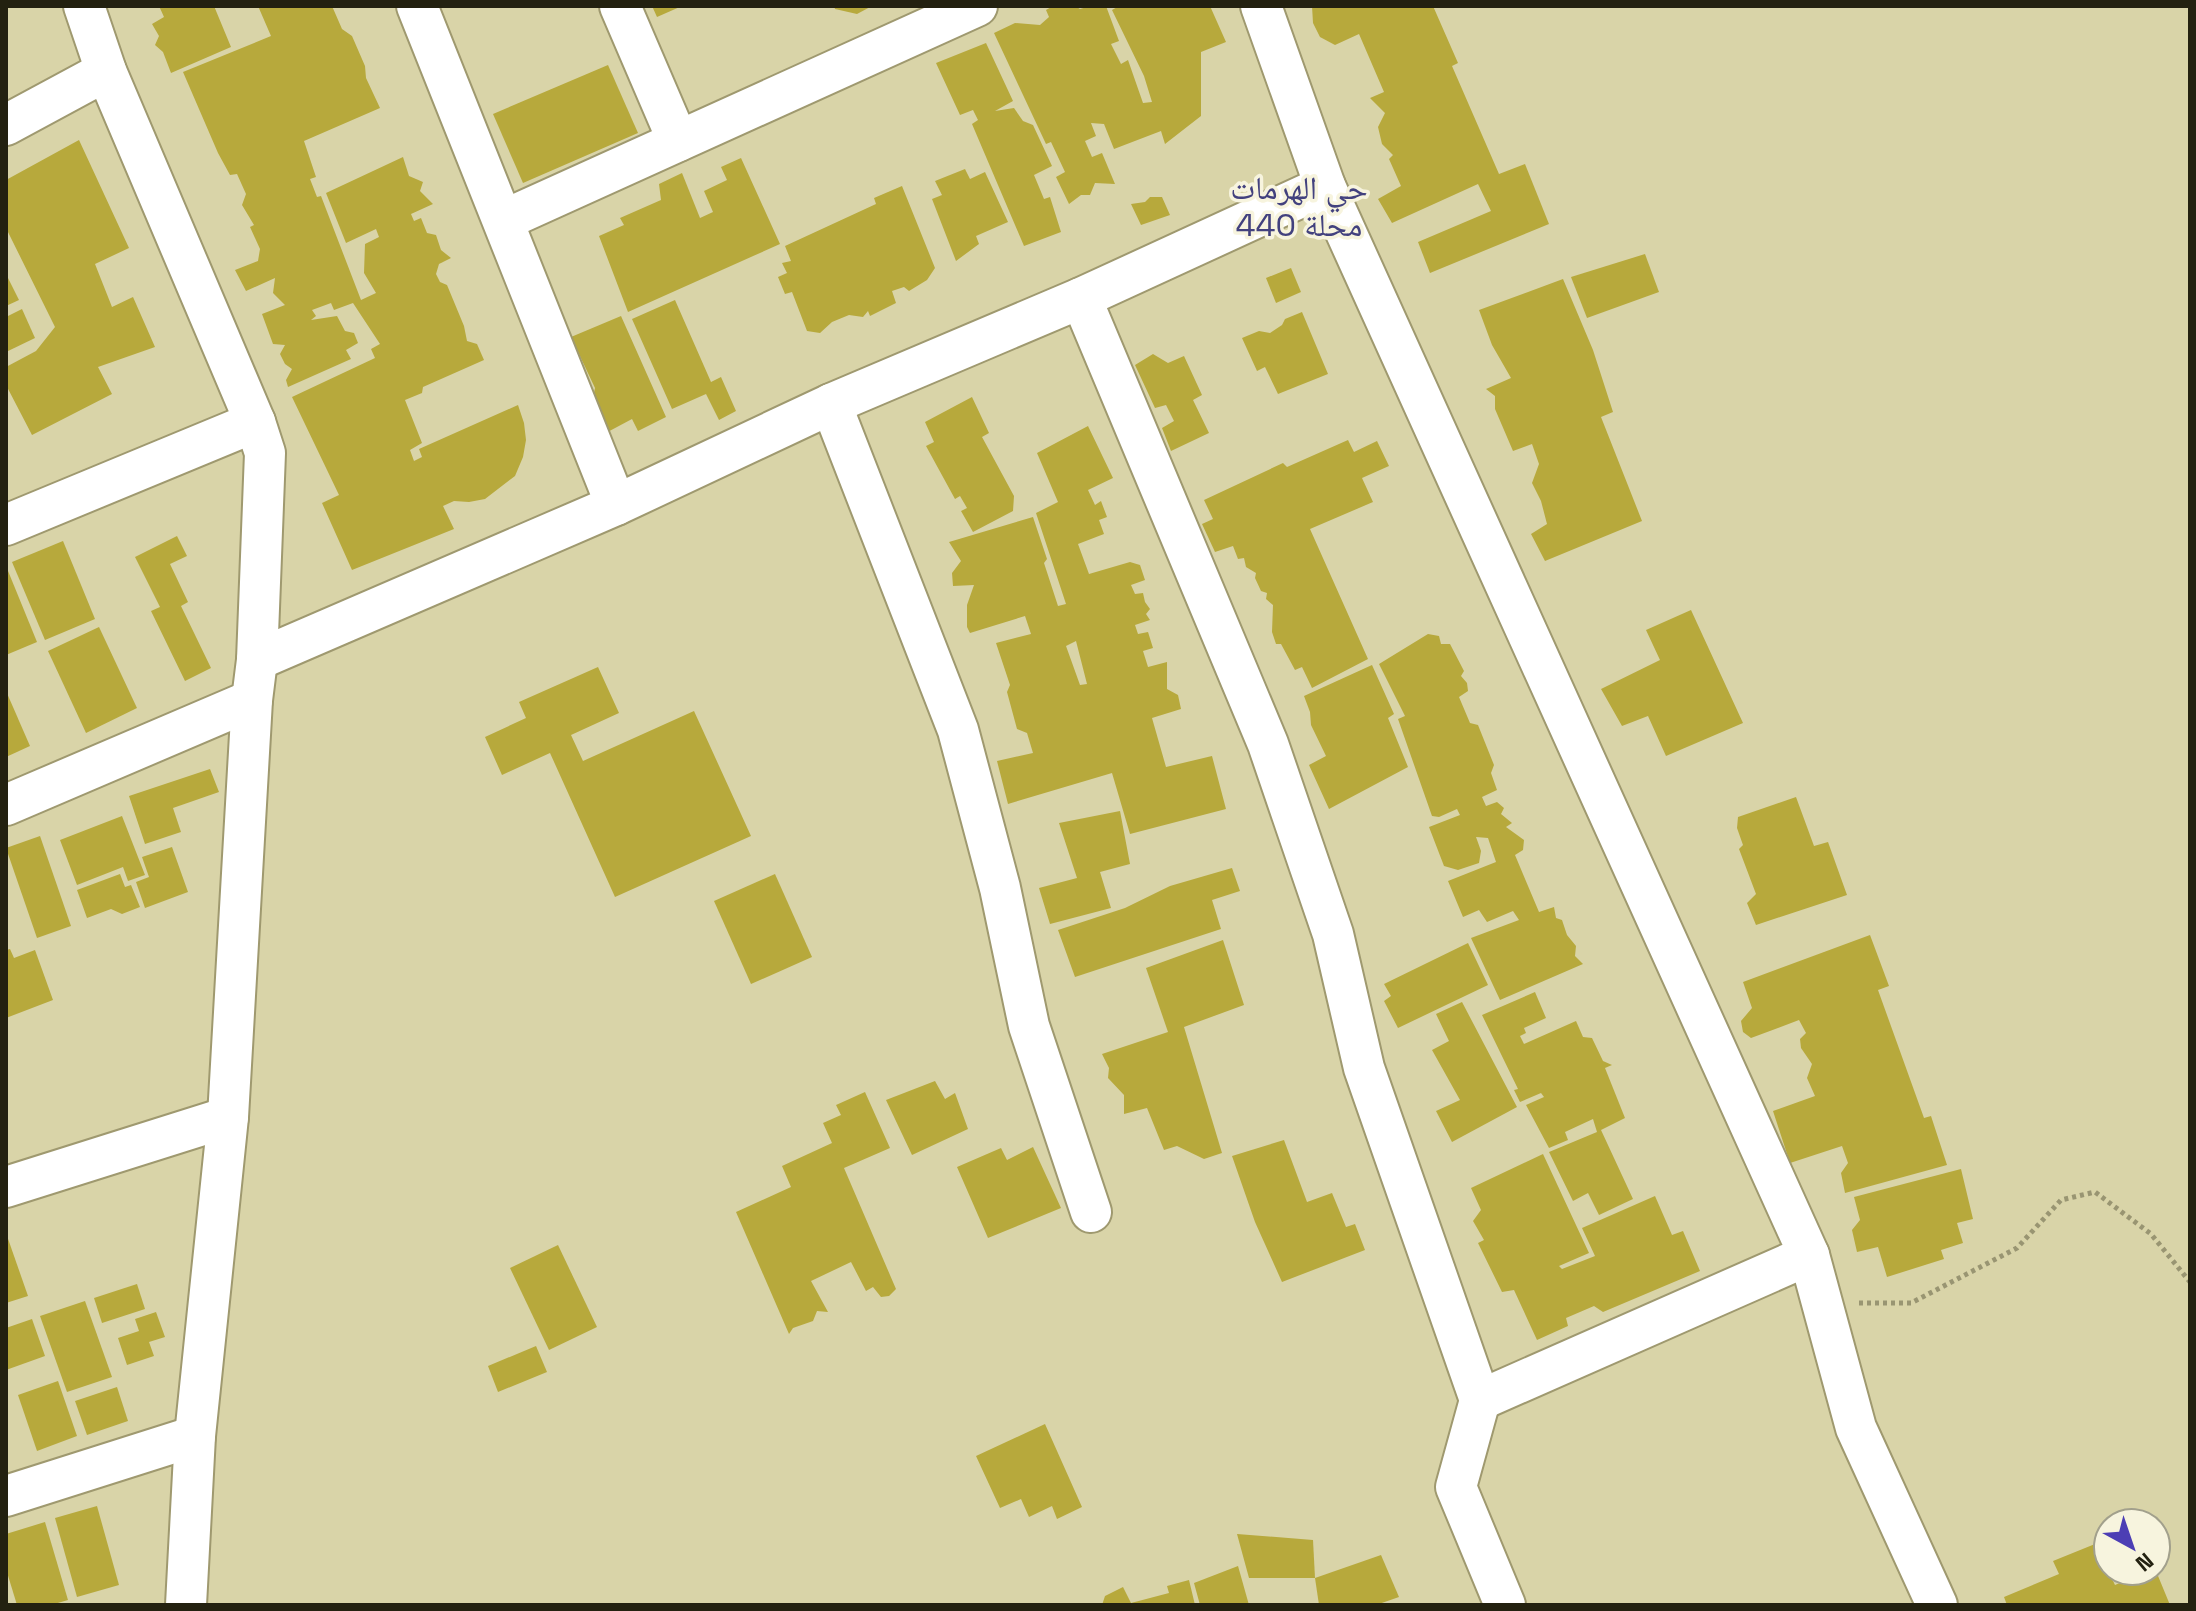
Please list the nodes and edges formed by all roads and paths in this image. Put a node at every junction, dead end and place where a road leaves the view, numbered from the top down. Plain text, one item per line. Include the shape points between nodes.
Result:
1 (84, 6) edge
2 (417, 6) edge
3 (620, 6) edge
4 (1261, 6) edge
5 (957, 10) edge
6 (106, 71) junction
7 (6, 125) edge
8 (678, 141) junction
9 (1325, 186) junction
10 (504, 220) junction
11 (1081, 298) junction
12 (831, 404) junction
13 (255, 422) junction
14 (616, 505) junction
15 (6, 525) edge
16 (257, 660) junction
17 (252, 700) junction
18 (6, 805) edge
19 (228, 1117) junction
20 (6, 1187) edge
21 (1091, 1212) dead end
22 (1809, 1255) junction
23 (2190, 1282) edge
24 (1823, 1303) junction
25 (1480, 1400) junction
26 (195, 1436) junction
27 (6, 1496) edge
28 (186, 1605) edge
29 (1505, 1605) edge
30 (1937, 1605) edge

1 - 6 street
2 - 10 street
3 - 8 street
4 - 9 street
5 - 8 street
6 - 7 street
6 - 13 street
8 - 10 street
9 - 11 street
9 - 22 street
10 - 14 street
11 - 12 street
11 - 25 street via 1268,744 1333,934 1364,1068
12 - 14 street
12 - 21 street via 958,730 1029,1026
13 - 15 street
13 - 16 street via 265,453
14 - 16 street
16 - 17 street
17 - 18 street
17 - 19 street
19 - 20 street
19 - 26 street
22 - 24 street
22 - 25 street
23 - 24 path via 2151,1234 2095,1192 2061,1200 2017,1248 1911,1303
24 - 30 street via 1856,1428
25 - 29 street via 1456,1487
26 - 27 street
26 - 28 street

